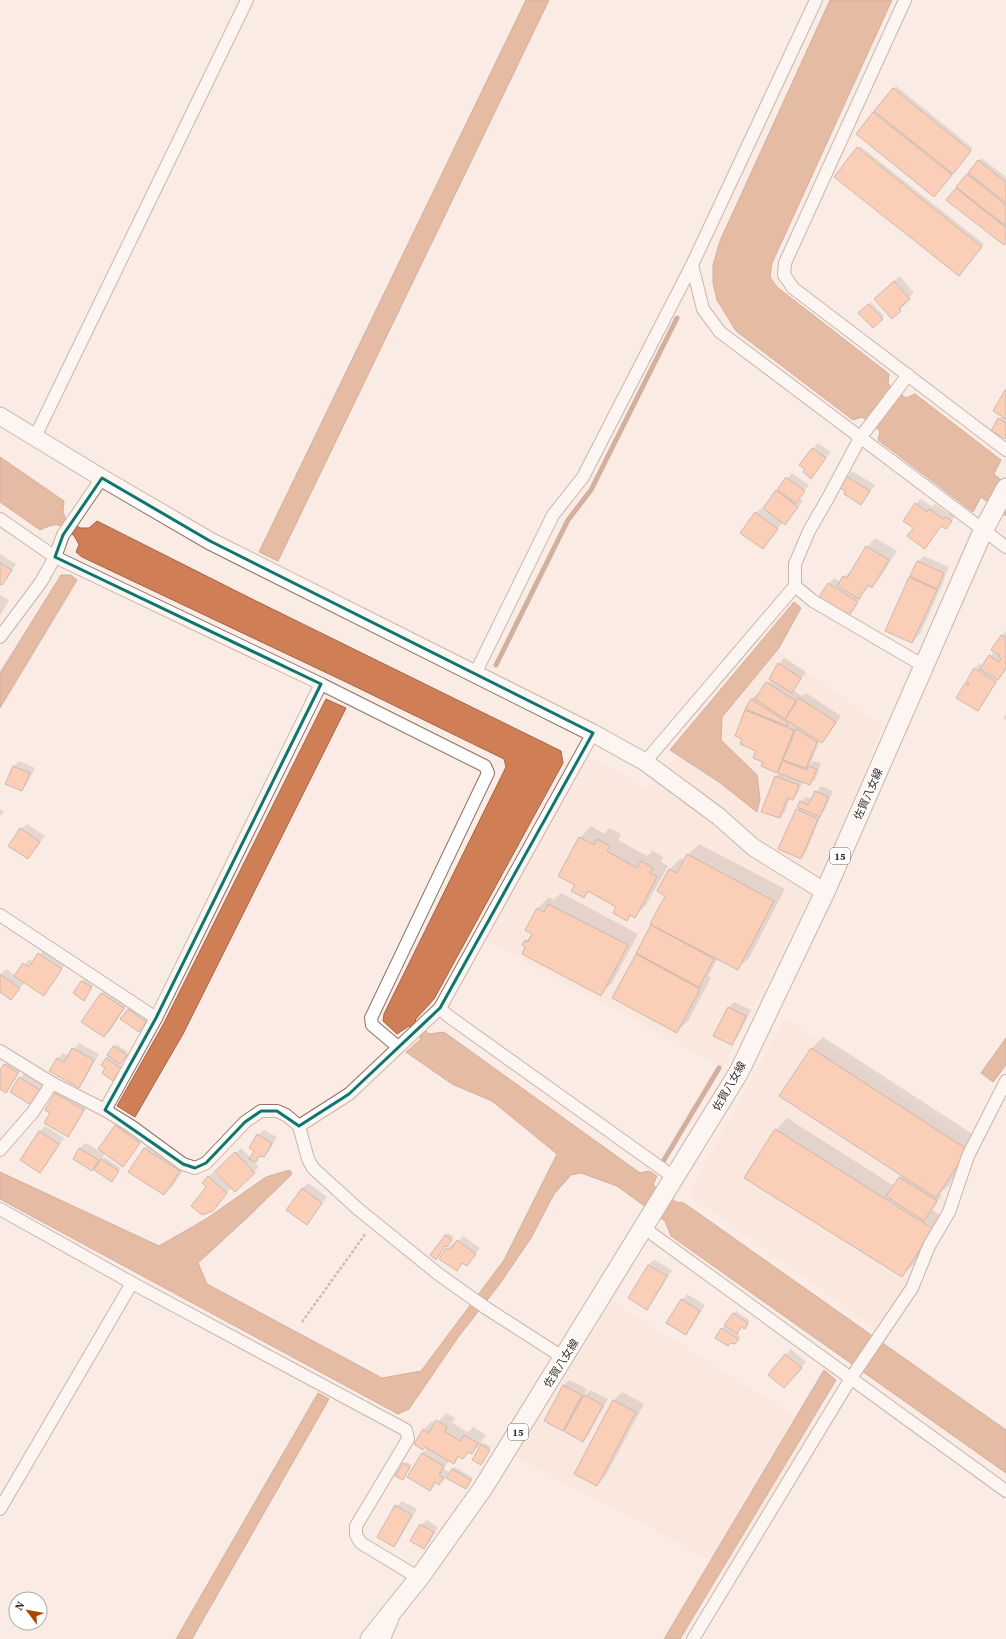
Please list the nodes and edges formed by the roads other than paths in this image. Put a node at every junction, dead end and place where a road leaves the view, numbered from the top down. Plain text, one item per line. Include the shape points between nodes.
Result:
1 (247, 0) edge
2 (816, 0) edge
3 (905, 0) edge
4 (692, 265) junction
5 (908, 375) junction
6 (0, 416) edge
7 (35, 436) junction
8 (860, 438) junction
9 (1006, 450) edge
10 (102, 478) junction
11 (1006, 488) edge
12 (0, 519) edge
13 (983, 531) junction
14 (1006, 547) edge
15 (55, 557) junction
16 (795, 586) junction
17 (0, 637) edge
18 (924, 666) junction
19 (475, 674) junction
20 (321, 684) junction
21 (592, 733) junction
22 (644, 762) junction
23 (825, 892) junction
24 (0, 916) edge
25 (440, 1008) junction
26 (156, 1018) junction
27 (398, 1047) junction
28 (0, 1051) edge
29 (1006, 1081) edge
30 (52, 1083) junction
31 (105, 1110) junction
32 (299, 1126) junction
33 (0, 1150) edge
34 (671, 1184) junction
35 (0, 1209) edge
36 (648, 1222) junction
37 (132, 1283) junction
38 (564, 1358) junction
39 (851, 1378) junction
40 (1006, 1491) edge
41 (0, 1509) edge
42 (419, 1578) junction
43 (397, 1607) junction
44 (370, 1639) edge
45 (384, 1639) edge
46 (693, 1639) edge

1 - 7 street
2 - 4 street
3 - 5 street via 785,263 784,274 793,288
4 - 8 street via 703,309 720,332
4 - 19 street via 583,477 553,515
5 - 8 street
5 - 9 street
6 - 7 street
7 - 10 street
8 - 13 street
8 - 16 street via 809,531 795,564
10 - 15 street via 63,535
10 - 19 street via 210,541
11 - 13 main road, 佐賀八女線 / 15
12 - 15 street
13 - 14 street
13 - 18 main road, 佐賀八女線 / 15
15 - 17 street via 41,582
15 - 20 street
16 - 18 street via 813,601
16 - 22 street
18 - 23 main road, 佐賀八女線 / 15
19 - 21 street
20 - 26 street
20 - 27 street via 485,766 488,773 371,1018 372,1025
21 - 22 street
21 - 25 street
22 - 23 street via 718,816 753,847
23 - 34 main road, 佐賀八女線 / 15 via 739,1072
24 - 26 street
25 - 27 street
25 - 34 street
26 - 31 street
27 - 32 street via 349,1094
28 - 30 street
29 - 39 street via 968,1156 949,1212 929,1246 912,1288
30 - 31 street
30 - 33 street via 33,1112
31 - 32 street via 183,1164 195,1168 206,1163 245,1122 261,1111 277,1111
32 - 38 street via 313,1168 358,1209 437,1273
34 - 36 main road, 佐賀八女線 / 15
35 - 37 street
36 - 38 main road, 佐賀八女線 / 15
36 - 39 street
37 - 41 street
37 - 42 street via 406,1430 408,1439 356,1526 356,1535 361,1543
38 - 42 main road, 佐賀八女線 / 15 via 483,1488
39 - 40 street
39 - 46 street
42 - 43 main road, 佐賀八女線 / 15
43 - 44 main road, 佐賀八女線 / 15
43 - 45 street

